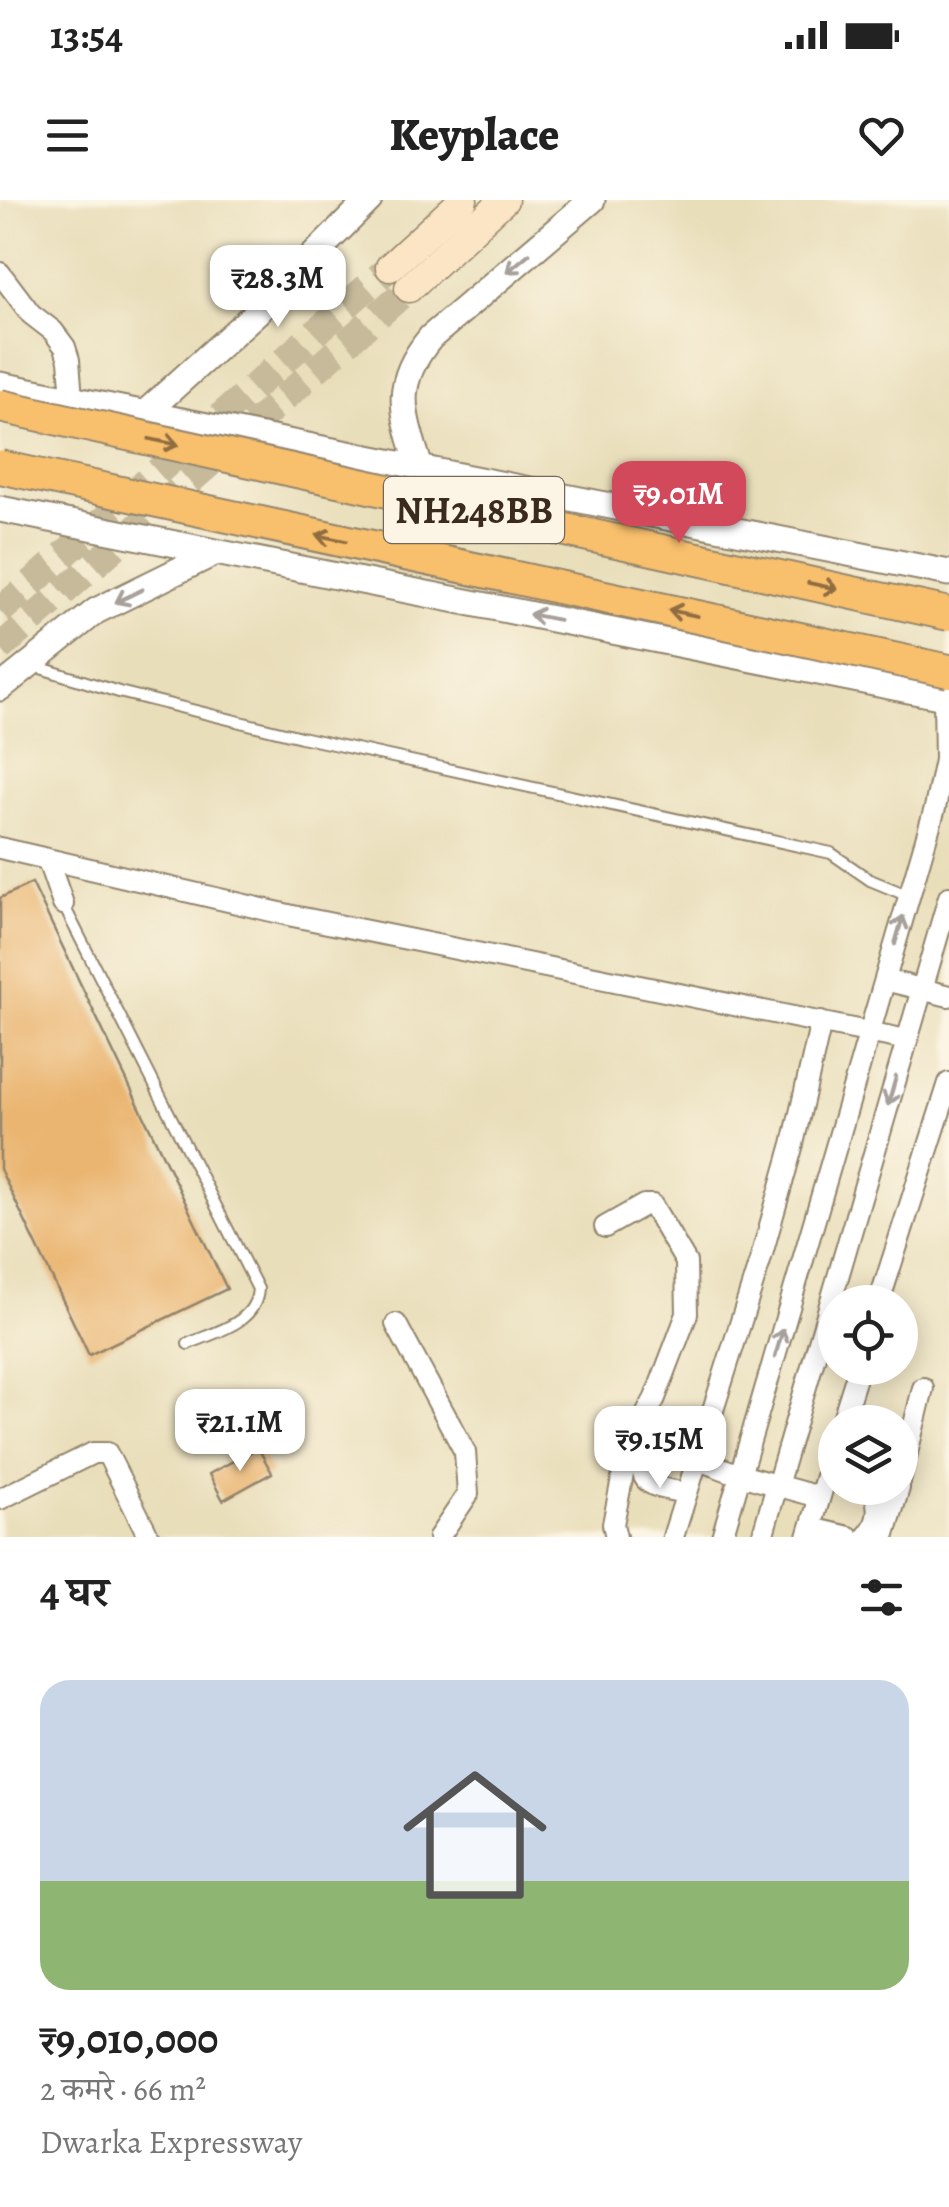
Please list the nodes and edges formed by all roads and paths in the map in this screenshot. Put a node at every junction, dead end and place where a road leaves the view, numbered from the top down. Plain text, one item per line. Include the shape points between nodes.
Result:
1 (368, 200) edge
2 (463, 200) edge
3 (504, 200) edge
4 (592, 200) edge
5 (0, 273) edge
6 (0, 385) edge
7 (72, 400) junction
8 (0, 406) edge
9 (144, 414) junction
10 (0, 467) edge
11 (420, 468) junction
12 (0, 509) edge
13 (216, 552) junction
14 (949, 573) edge
15 (949, 614) edge
16 (28, 664) junction
17 (0, 688) edge
18 (947, 688) edge
19 (0, 848) edge
20 (48, 860) junction
21 (909, 896) junction
22 (949, 897) edge
23 (63, 904) joint
24 (885, 980) junction
25 (924, 990) junction
26 (949, 996) edge
27 (821, 1022) junction
28 (872, 1032) junction
29 (907, 1040) junction
30 (949, 1083) edge
31 (605, 1228) dead end
32 (884, 1285) edge
33 (396, 1324) dead end
34 (188, 1344) dead end
35 (923, 1388) dead end
36 (918, 1408) edge
37 (637, 1452) junction
38 (697, 1456) junction
39 (740, 1475) junction
40 (778, 1486) junction
41 (686, 1492) junction
42 (818, 1496) edge
43 (0, 1499) edge
44 (818, 1503) edge
45 (890, 1505) edge
46 (879, 1529) edge
47 (810, 1532) edge
48 (149, 1537) edge
49 (439, 1537) edge
50 (616, 1537) edge
51 (673, 1537) edge
52 (722, 1537) edge
53 (762, 1537) edge
54 (849, 1537) edge

1 - 9 street
2 - 3 main road via 400,277
4 -> 11 street via 412,360 404,417
5 - 7 street via 64,346
6 - 7 street
7 - 9 street
8 -> 15 highway, NH248BB, bridge
9 - 11 street
18 -> 10 highway, NH248BB, bridge
11 - 14 street
12 - 13 street
13 -> 16 street via 96,611
18 -> 13 street
16 - 17 street
16 - 21 lane via 222,719 831,853
18 - 21 street via 945,760
19 - 20 street
20 - 23 street
20 - 27 street
24 -> 21 street
22 - 25 street
23 - 34 lane via 258,1290 240,1320
24 - 25 street
24 - 28 street
25 - 26 street
25 - 29 street
27 - 28 street
27 - 38 street via 779,1194
28 - 29 street
39 -> 28 street
29 -> 40 street
30 - 32 street
31 - 37 street via 652,1204 688,1271 687,1314
33 - 49 street via 465,1452 468,1494
35 - 36 street
37 - 38 street via 663,1442
37 - 41 street via 651,1485
37 - 50 street via 613,1524
38 - 39 street
38 - 41 street
39 - 40 street
39 - 52 street
40 - 42 street
40 - 53 street
41 - 51 street
43 - 48 street via 107,1453
44 - 47 street
45 - 46 street
47 - 54 street

